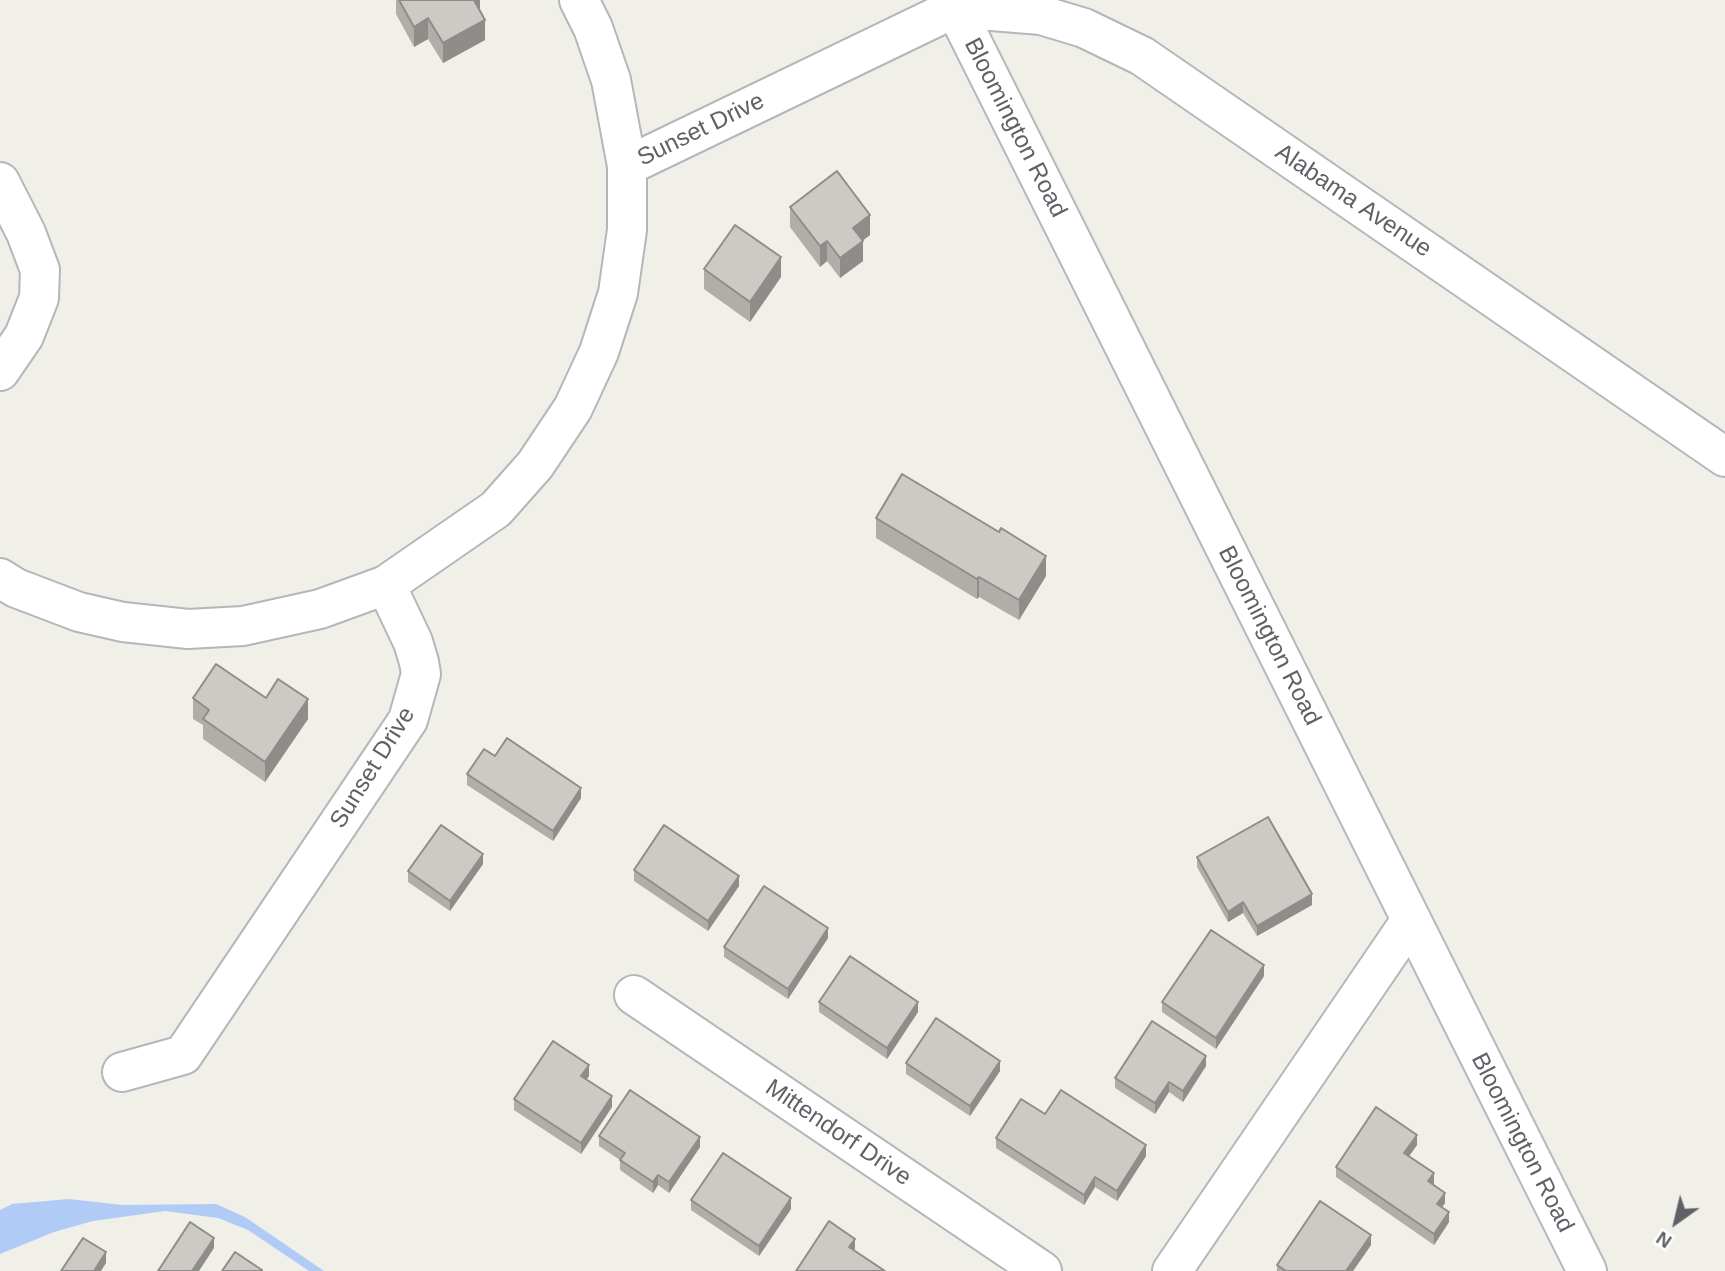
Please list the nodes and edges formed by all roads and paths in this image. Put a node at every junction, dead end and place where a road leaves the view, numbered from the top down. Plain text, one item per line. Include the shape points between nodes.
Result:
1 (579, 0) edge
2 (953, 4) edge
3 (627, 166) junction
4 (0, 182) edge
5 (0, 371) edge
6 (1725, 457) edge
7 (0, 578) edge
8 (386, 585) junction
9 (1411, 920) junction
10 (634, 995) dead end
11 (122, 1072) dead end
12 (1042, 1271) edge
13 (1172, 1271) edge
14 (1587, 1271) edge

1 - 3 street via 611,80
2 - 3 street, Sunset Drive
2 - 6 street, Alabama Avenue via 1041,15 1084,28 1142,56
2 - 9 street, Bloomington Road
3 - 8 street, Sunset Drive via 627,230 618,293 599,352 573,408 535,466 496,509
4 - 5 street via 40,270 39,298 24,337
7 - 8 street via 79,612 188,629 243,626 320,609
8 - 11 street, Sunset Drive via 413,642 421,674 408,720 183,1055
9 - 13 street
9 - 14 street, Bloomington Road
10 - 12 street, Mittendorf Drive

